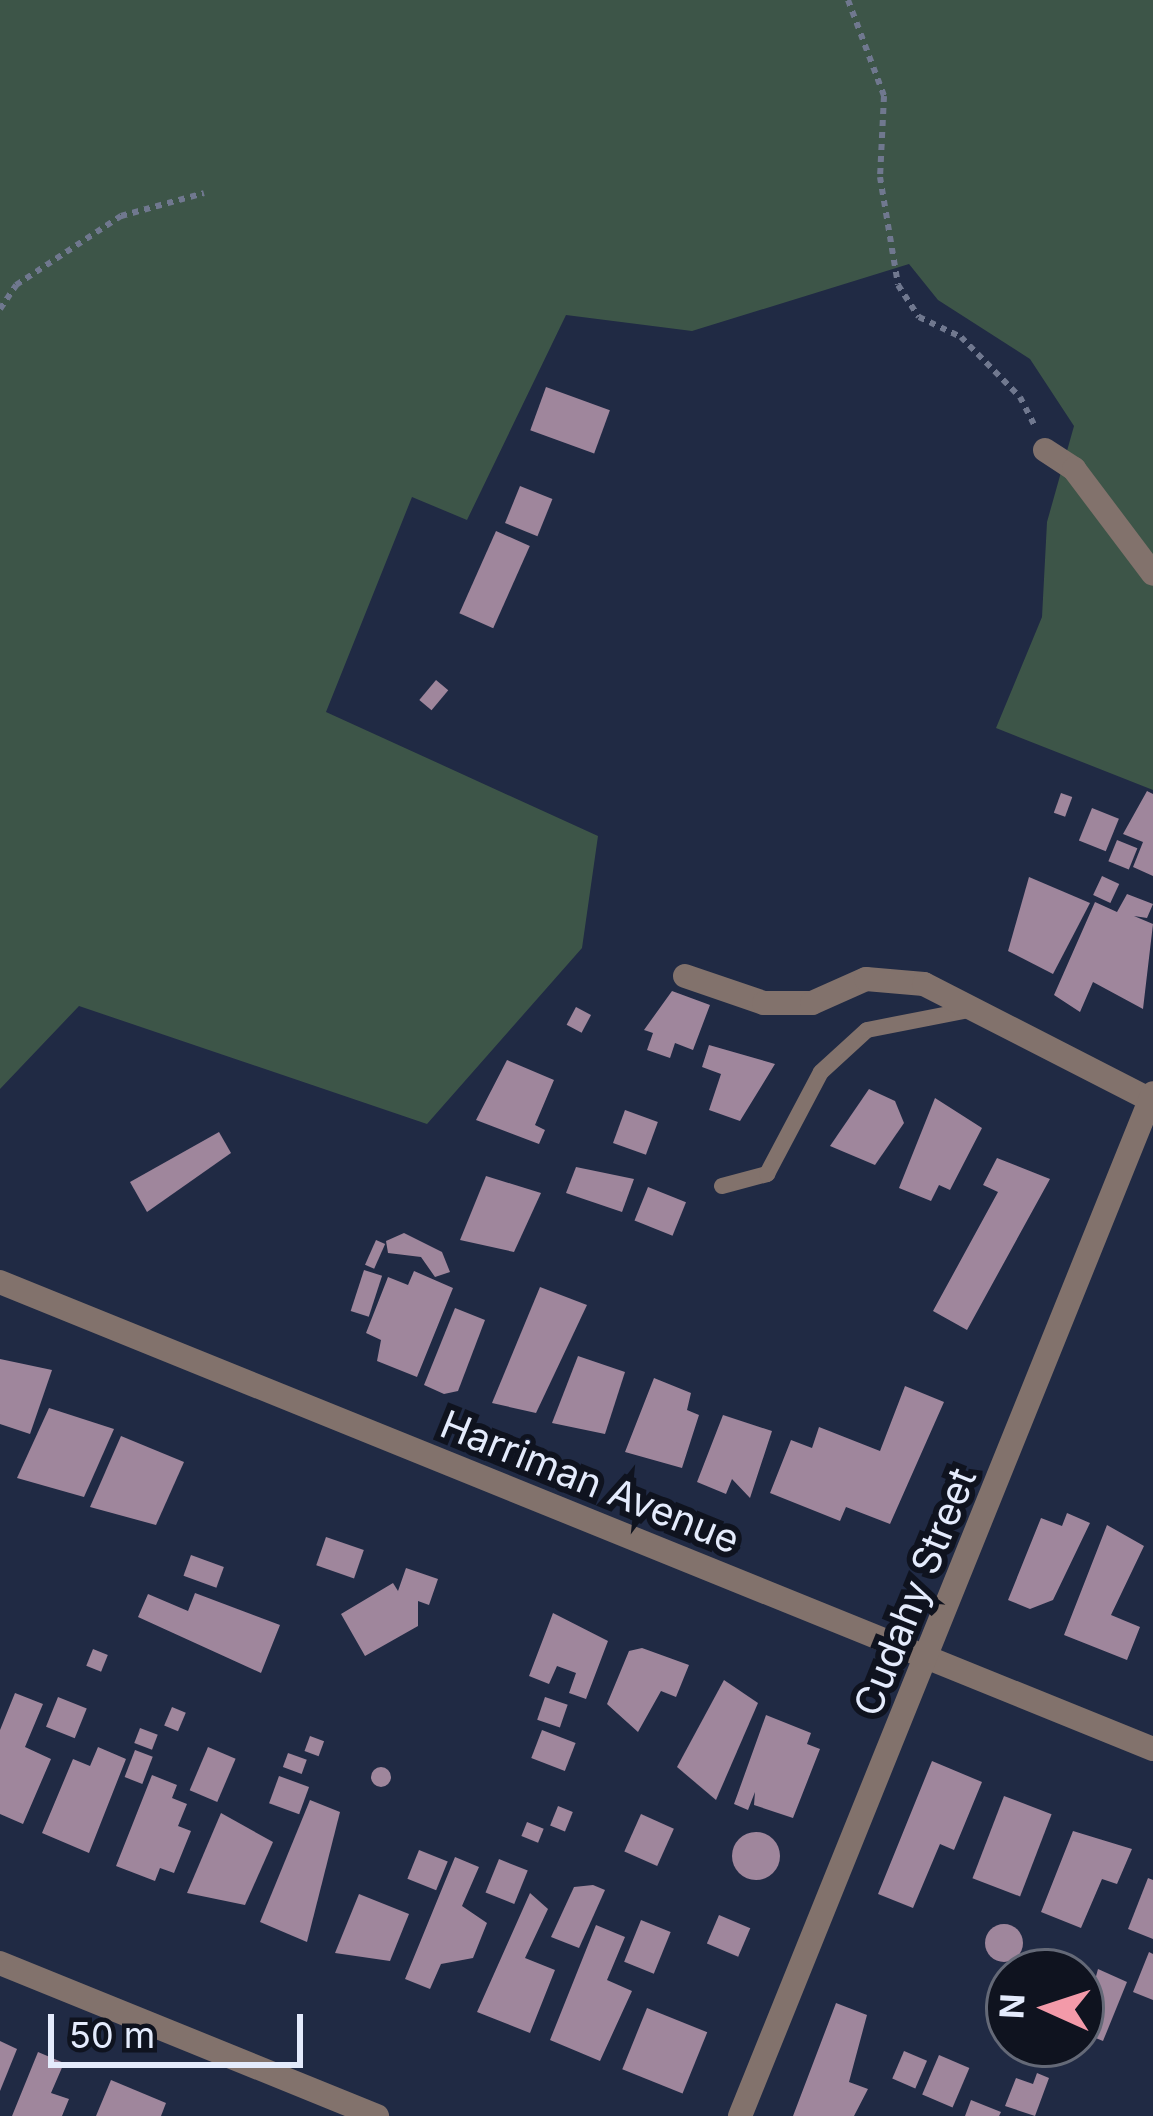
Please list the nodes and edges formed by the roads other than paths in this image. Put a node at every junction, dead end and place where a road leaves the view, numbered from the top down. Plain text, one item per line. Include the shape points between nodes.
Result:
1 (1046, 450) road end
2 (1153, 574) edge
3 (686, 976) dead end
4 (969, 1010) junction
5 (1152, 1098) edge
6 (722, 1186) dead end
7 (0, 1282) edge
8 (927, 1658) junction
9 (1153, 1749) edge
10 (0, 1963) edge
11 (376, 2116) edge
12 (740, 2116) edge

1 - 2 street via 1074,470
3 - 4 street via 764,1004 812,1003 866,979 923,984
4 - 5 street
4 - 6 lane via 867,1030 821,1072 767,1174
5 - 8 street, Cudahy Street
7 - 8 street, Harriman Avenue
8 - 9 street, Harriman Avenue
8 - 12 street, Cudahy Street
10 - 11 street

